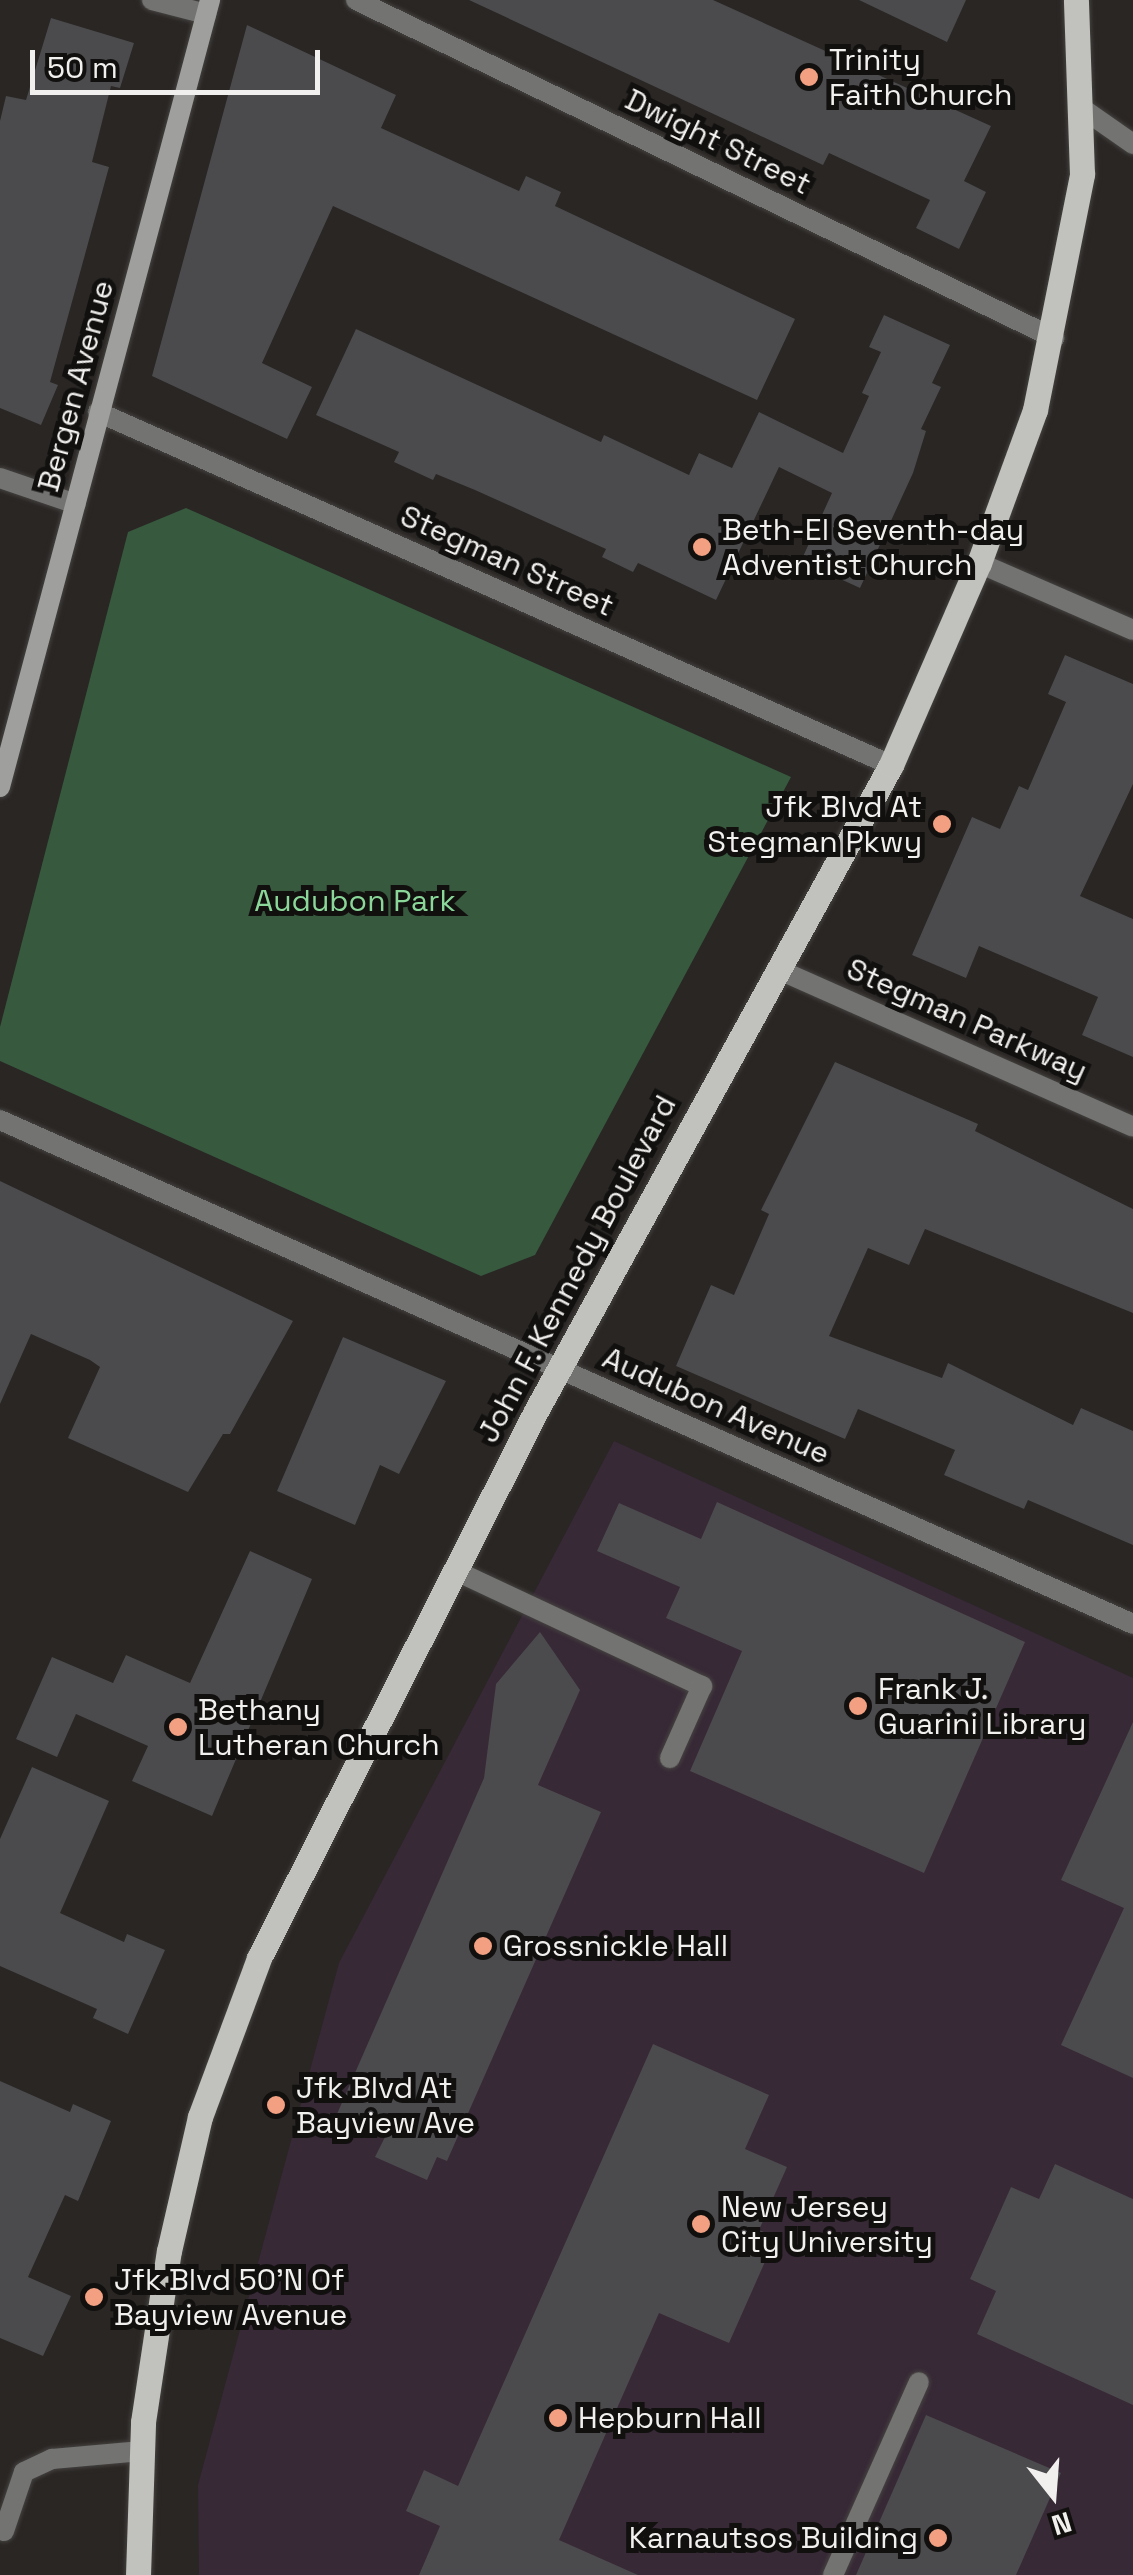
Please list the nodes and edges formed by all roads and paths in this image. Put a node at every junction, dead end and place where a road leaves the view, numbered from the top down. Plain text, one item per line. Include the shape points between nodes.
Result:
1 (152, 0) edge
2 (356, 0) edge
3 (1076, 0) edge
4 (208, 7) edge
5 (1080, 107) junction
6 (1133, 144) edge
7 (1054, 338) junction
8 (98, 412) junction
9 (0, 478) edge
10 (76, 504) junction
11 (979, 563) junction
12 (1133, 630) edge
13 (891, 765) junction
14 (0, 787) edge
15 (777, 969) junction
16 (0, 1120) edge
17 (1133, 1127) edge
18 (559, 1369) junction
19 (456, 1570) junction
20 (1133, 1624) edge
21 (670, 1758) dead end
22 (919, 2382) dead end
23 (142, 2451) junction
24 (4, 2531) dead end
25 (138, 2575) edge
26 (833, 2575) edge

1 - 4 street
2 - 7 street, Dwight Street
3 - 5 main road, John F. Kennedy Boulevard
4 - 8 street, Bergen Avenue
5 - 6 street
5 - 7 main road, John F. Kennedy Boulevard via 1082,174
7 - 11 main road, John F. Kennedy Boulevard
8 - 10 street, Bergen Avenue
8 - 13 street, Stegman Street
9 - 10 street
10 - 14 street, Bergen Avenue
11 - 12 street
11 - 13 main road, John F. Kennedy Boulevard
13 - 15 main road, John F. Kennedy Boulevard
15 - 17 street, Stegman Parkway
15 - 18 main road, John F. Kennedy Boulevard
16 - 18 street, Audubon Avenue
18 - 19 main road, John F. Kennedy Boulevard
18 - 20 street, Audubon Avenue
19 - 21 street via 702,1686
19 - 23 main road, John F. Kennedy Boulevard via 259,1958 200,2117 170,2251
22 - 26 street
23 - 24 street via 52,2459 24,2472
23 - 25 main road, John F. Kennedy Boulevard

